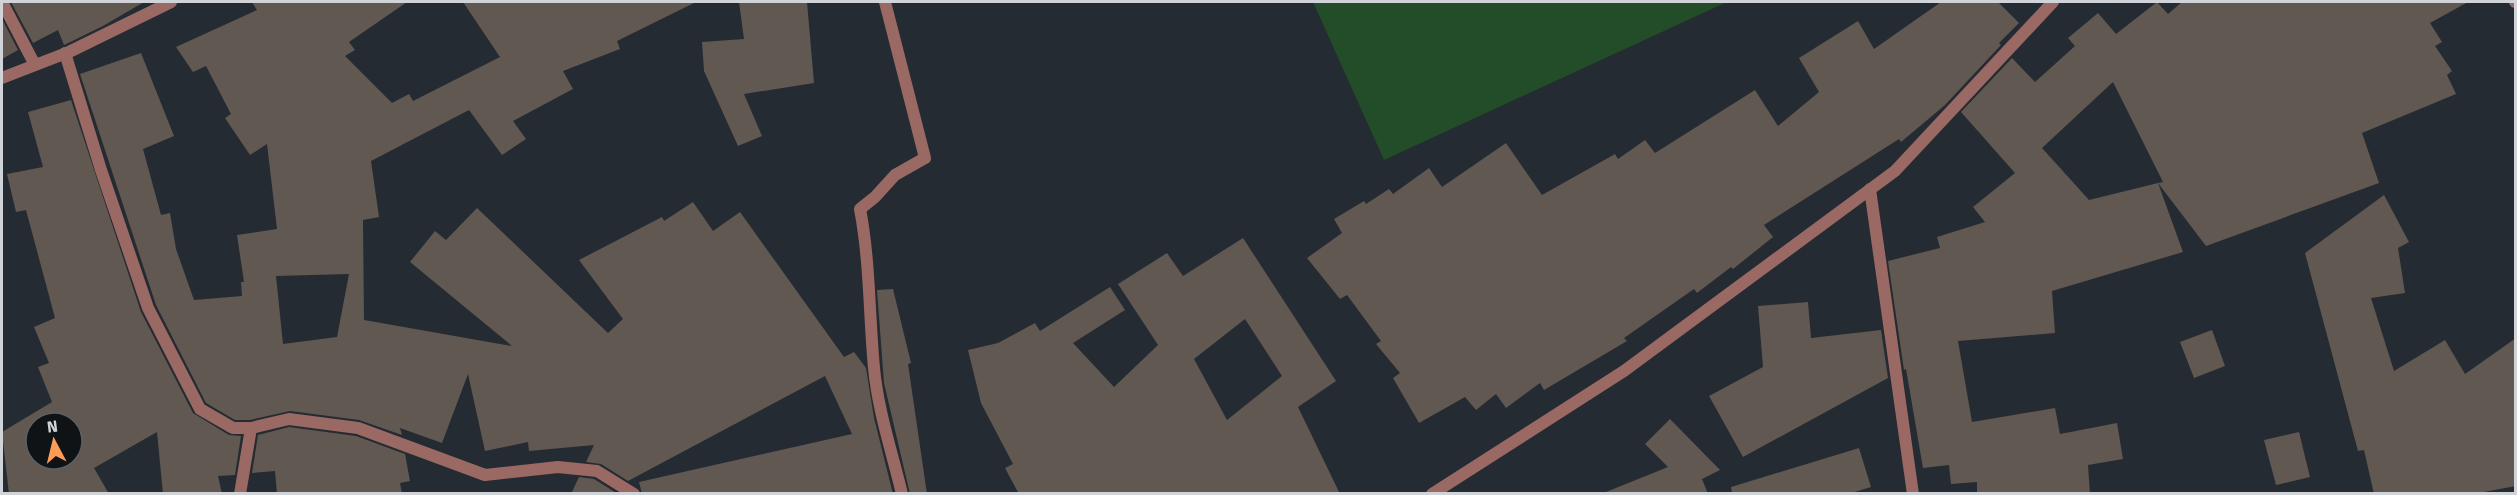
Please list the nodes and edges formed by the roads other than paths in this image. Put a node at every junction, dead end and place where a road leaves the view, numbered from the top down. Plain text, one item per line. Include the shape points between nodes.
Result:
1 (2, 2) edge
2 (171, 2) edge
3 (885, 2) edge
4 (2053, 2) edge
5 (65, 53) junction
6 (35, 65) junction
7 (2, 78) edge
8 (1870, 189) junction
9 (251, 428) junction
10 (240, 494) edge
11 (634, 494) edge
12 (902, 494) edge
13 (1432, 494) edge
14 (1913, 494) edge

1 - 6 street
2 - 5 street
3 - 12 street via 925,158 895,175 860,208 879,406
4 - 8 street via 1895,171
5 - 6 street
5 - 9 street via 148,308 200,409 233,428
6 - 7 street
8 - 13 street via 1624,371
8 - 14 street
9 - 10 street
9 - 11 street via 289,419 358,428 485,475 558,467 597,471

